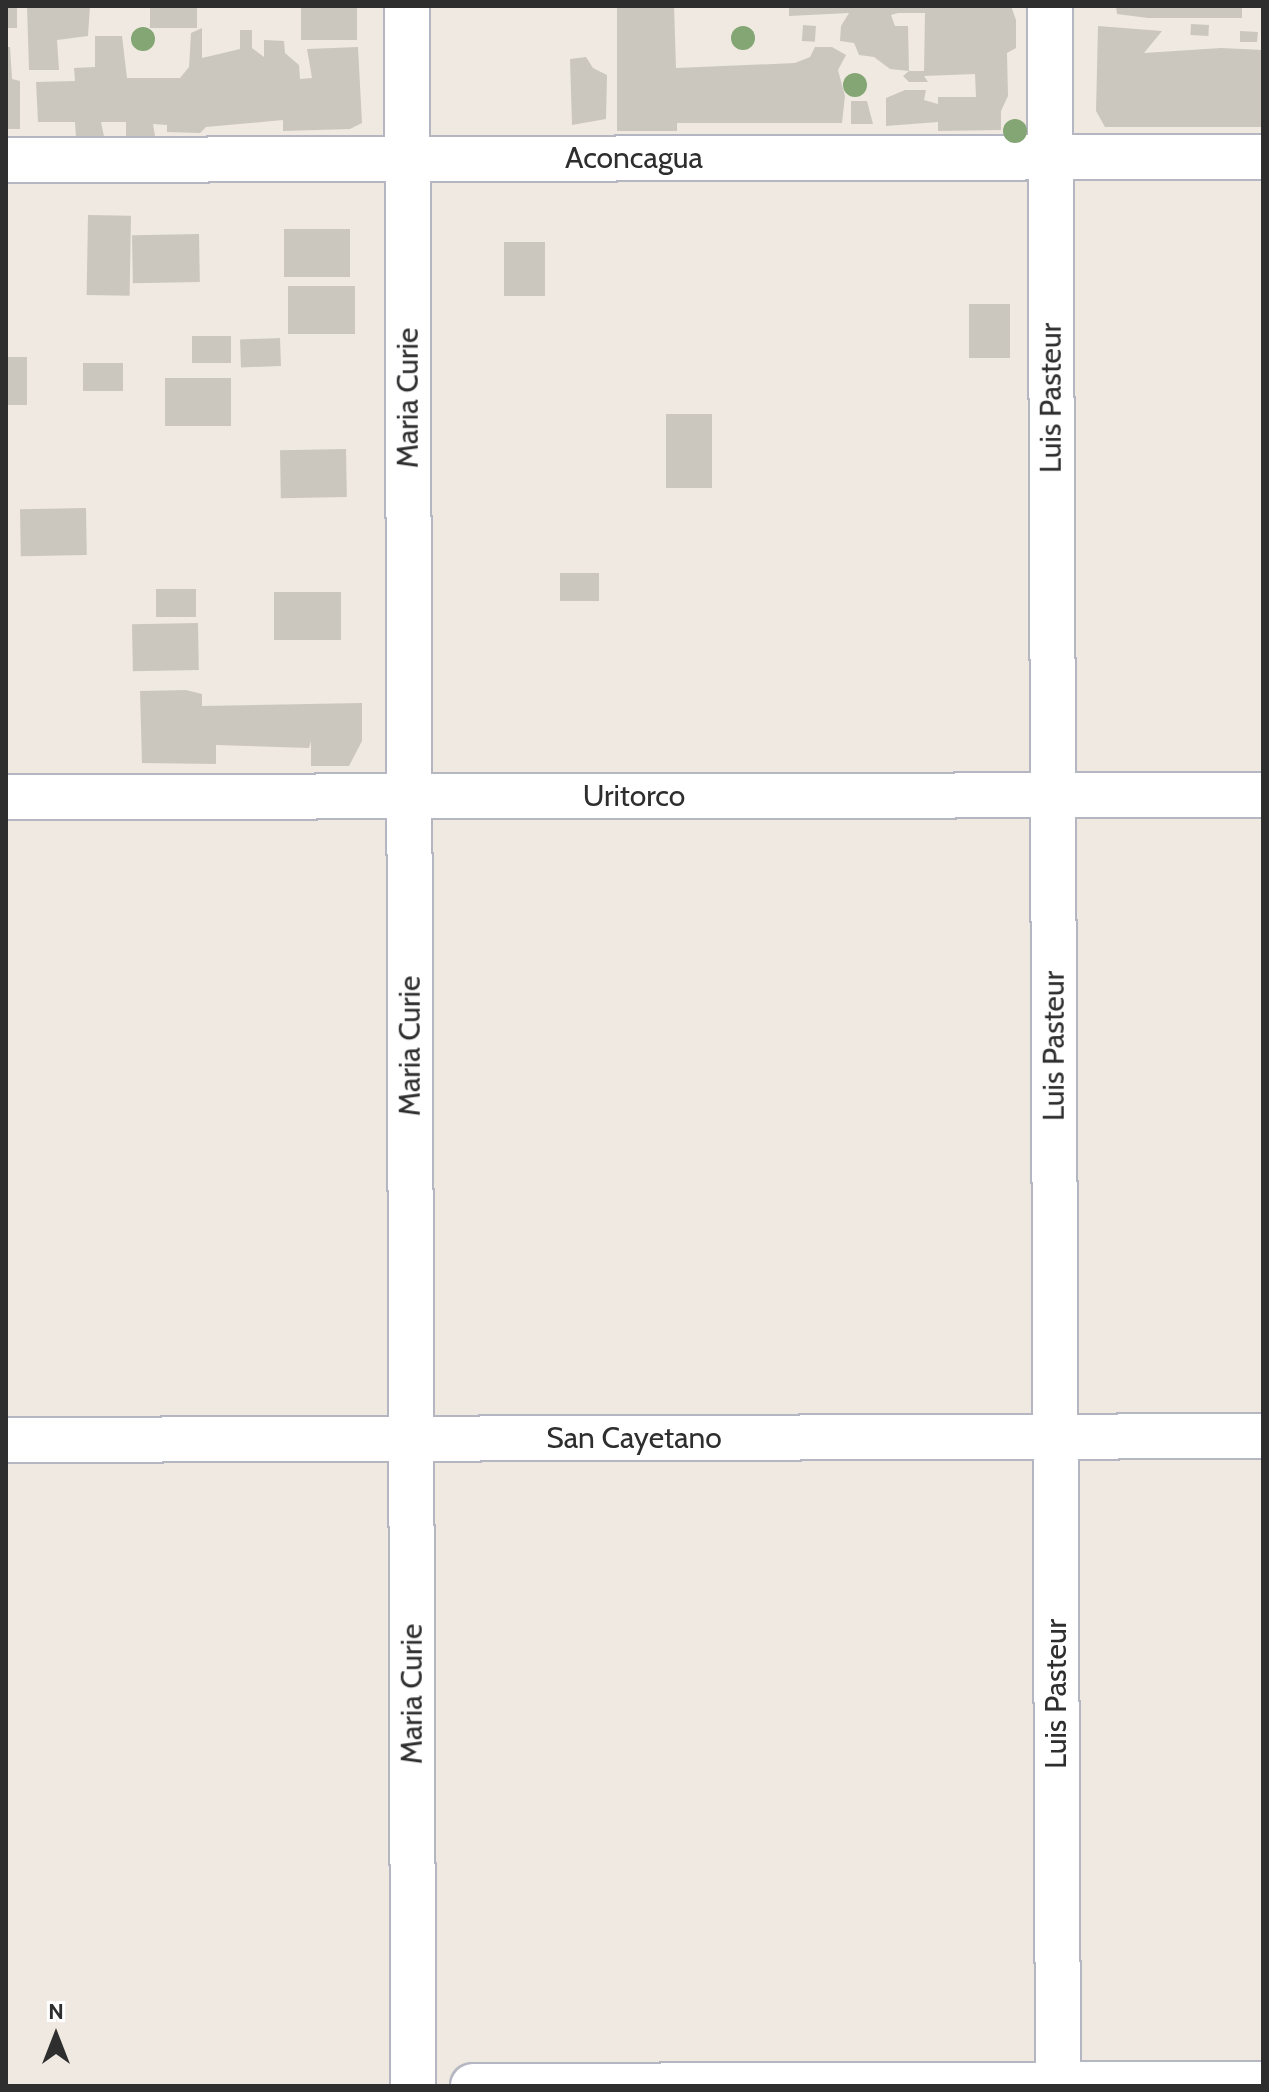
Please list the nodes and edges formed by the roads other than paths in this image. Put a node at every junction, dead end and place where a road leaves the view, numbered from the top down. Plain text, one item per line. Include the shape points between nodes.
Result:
1 (407, 6) edge
2 (1050, 6) edge
3 (1263, 157) edge
4 (1050, 158) junction
5 (408, 159) junction
6 (6, 160) edge
7 (1263, 795) edge
8 (409, 796) junction
9 (1052, 796) junction
10 (6, 797) edge
11 (1263, 1436) edge
12 (1055, 1437) junction
13 (411, 1438) junction
14 (6, 1440) edge
15 (1263, 2084) edge
16 (829, 2085) edge
17 (1058, 2085) edge
18 (413, 2086) edge
19 (473, 2086) edge
20 (658, 2086) edge

1 - 5 street, Maria Curie
2 - 4 street, Luis Pasteur
3 - 4 street, Aconcagua
4 - 5 street, Aconcagua
4 - 9 street, Luis Pasteur
5 - 6 street, Aconcagua
5 - 8 street, Maria Curie
7 - 9 street, Uritorco
8 - 9 street, Uritorco
8 - 10 street, Uritorco
8 - 13 street, Maria Curie
9 - 12 street, Luis Pasteur
11 - 12 street, San Cayetano
12 - 13 street, San Cayetano
12 - 17 street, Luis Pasteur
13 - 14 street, San Cayetano
13 - 18 street, Maria Curie
15 - 17 street
16 - 17 street
16 - 20 street
19 - 20 street

